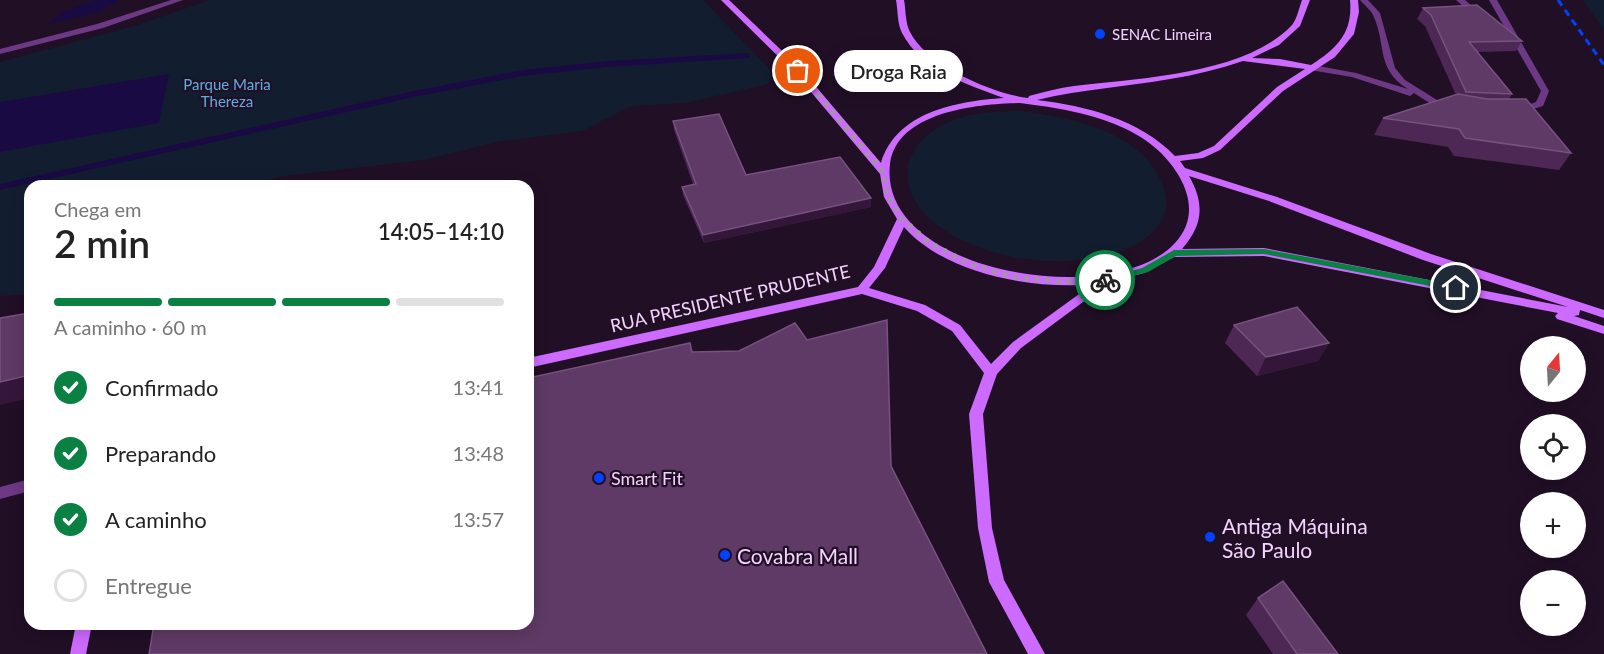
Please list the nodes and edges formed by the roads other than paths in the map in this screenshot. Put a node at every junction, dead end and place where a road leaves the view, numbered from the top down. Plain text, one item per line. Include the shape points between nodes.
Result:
1 (179, 0) edge
2 (725, 0) edge
3 (900, 0) edge
4 (1306, 0) edge
5 (1354, 0) edge
6 (1364, 0) edge
7 (1460, 0) edge
8 (1493, 0) edge
9 (1486, 22) edge
10 (1504, 37) edge
11 (1522, 51) junction
12 (0, 52) edge
13 (1241, 60) junction
14 (1313, 68) junction
15 (1020, 100) junction
16 (1434, 102) junction
17 (1464, 109) edge
18 (1504, 112) edge
19 (1174, 159) junction
20 (1184, 171) junction
21 (883, 172) junction
22 (902, 219) junction
23 (1174, 253) junction
24 (1106, 280) junction
25 (862, 290) junction
26 (1503, 297) junction
27 (1604, 316) edge
28 (1604, 330) edge
29 (534, 362) edge
30 (992, 372) junction
31 (24, 487) edge
32 (0, 493) edge
33 (83, 630) edge
34 (78, 654) edge
35 (1037, 654) edge

1 - 12 street
2 - 21 main road via 798,71
3 - 15 main road via 905,31 918,50 946,71
4 - 13 main road via 1306,12 1290,32
5 - 14 main road via 1350,34 1332,55
6 - 16 street via 1376,13 1391,69 1402,82
7 - 9 street
8 - 11 street
10 - 11 street
11 - 18 street via 1545,92 1540,104 1523,111
13 - 14 main road
13 - 15 main road via 1172,77
14 - 16 street via 1353,75
14 - 19 main road via 1280,89 1217,148 1200,156
15 - 19 main road via 1093,113 1142,135
15 - 21 main road via 953,107 925,118 903,132 888,151
16 - 17 street
19 - 20 main road
20 - 23 main road via 1196,199 1193,227
20 - 27 main road
21 - 22 main road via 887,195
22 - 24 main road via 929,243 967,263 1012,277 1060,282
22 - 25 main road, RUA PRESIDENTE PRUDENTE via 879,268
23 - 24 main road via 1145,270
23 - 26 main road via 1264,252
24 - 30 main road via 1017,345
25 - 29 main road, RUA PRESIDENTE PRUDENTE
25 - 30 main road via 921,308 956,328
26 - 27 main road
26 - 28 main road
30 - 35 main road via 976,414 985,528 997,582
31 - 32 street
33 - 34 main road

